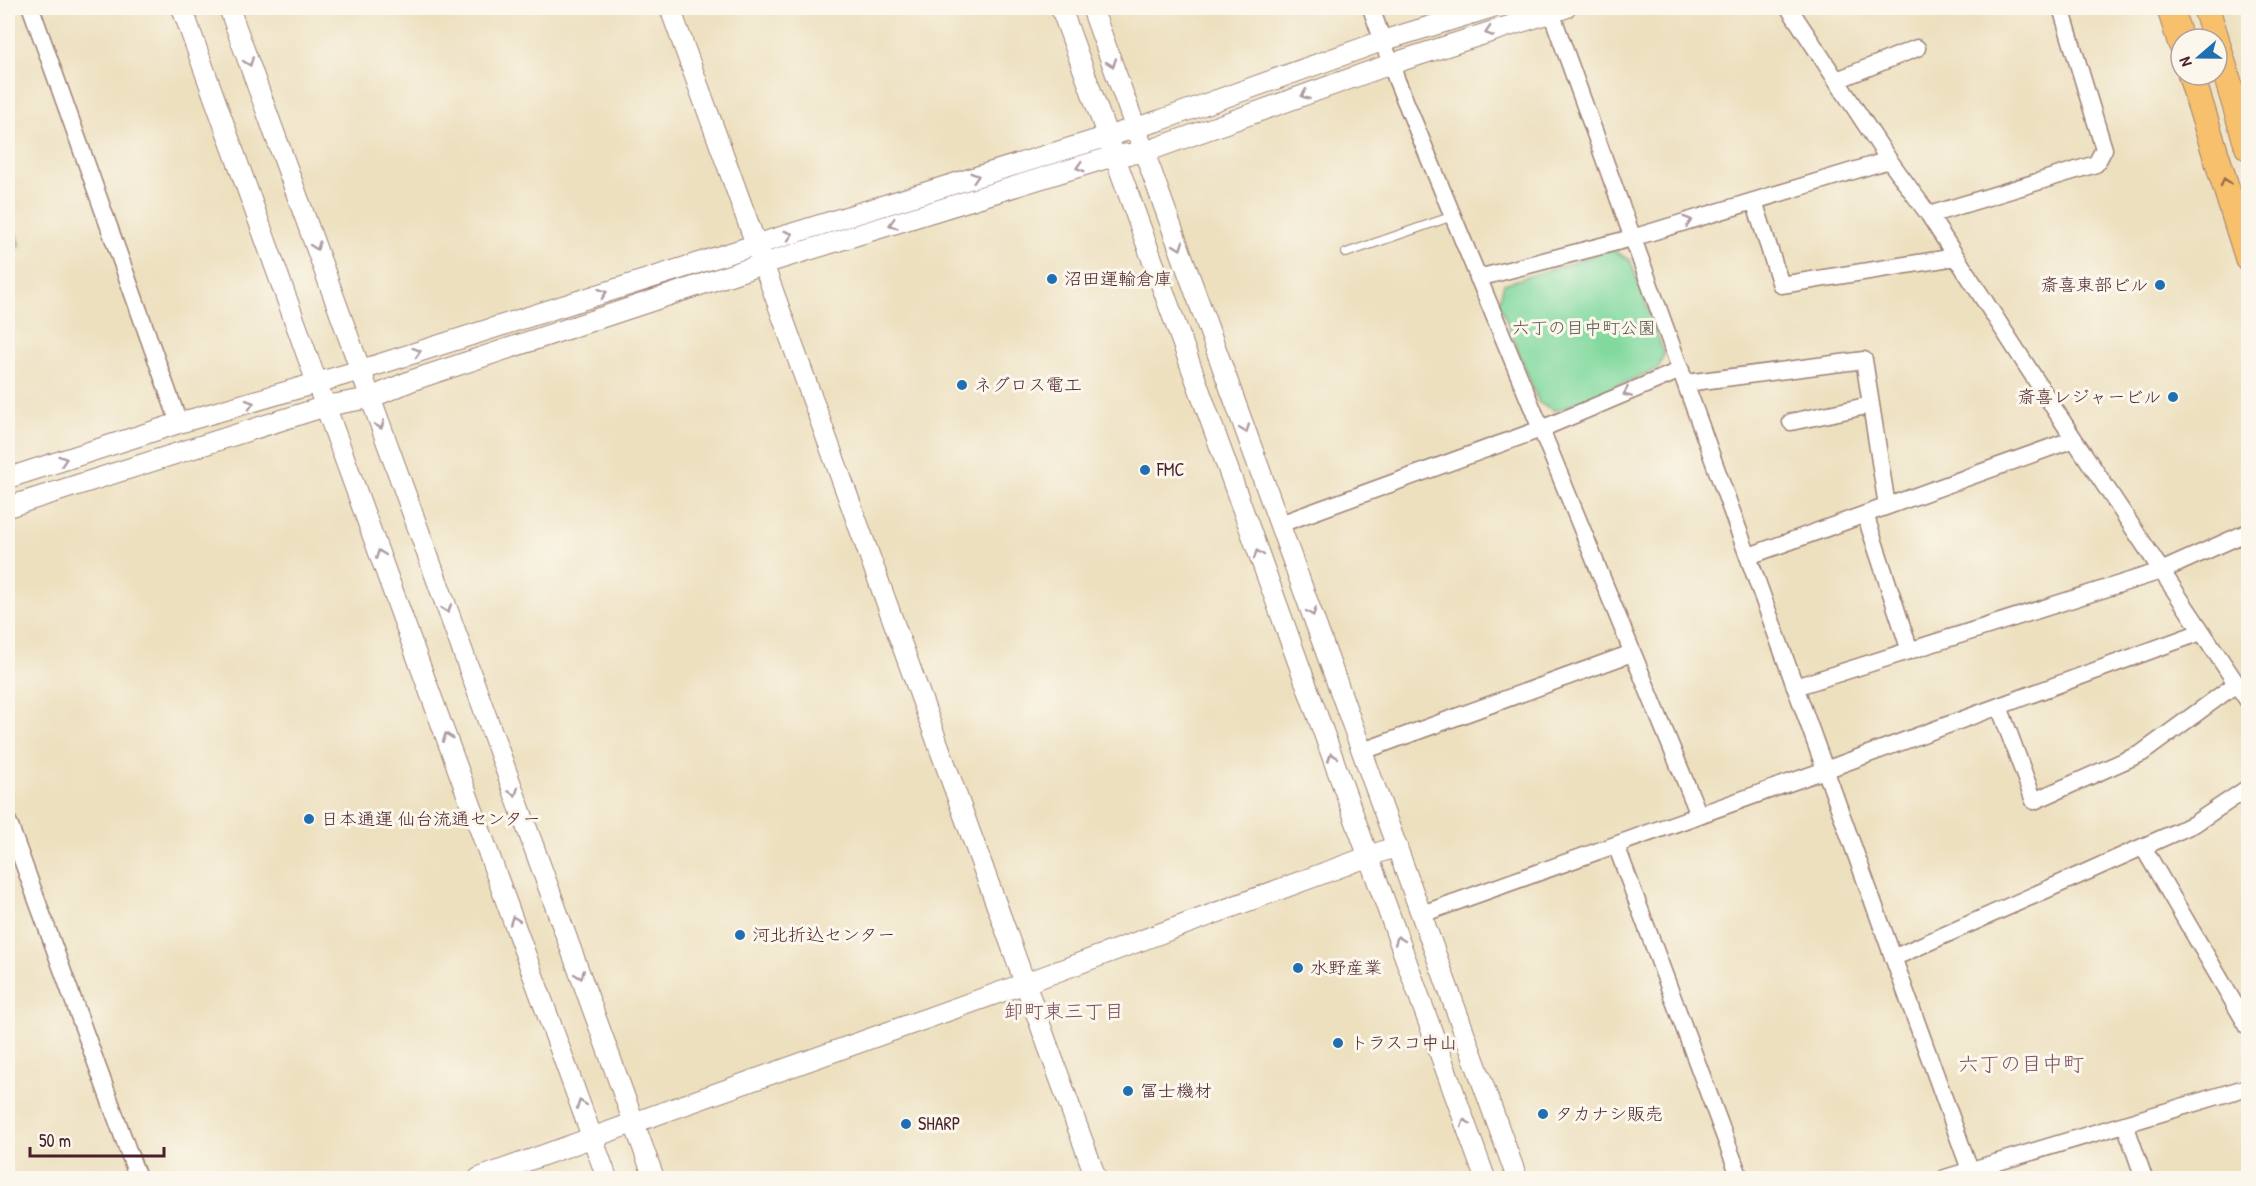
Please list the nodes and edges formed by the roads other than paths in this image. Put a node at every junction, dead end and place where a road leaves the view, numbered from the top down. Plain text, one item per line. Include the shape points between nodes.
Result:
1 (31, 8) edge
2 (182, 8) edge
3 (229, 8) edge
4 (670, 8) edge
5 (1061, 8) edge
6 (1092, 8) edge
7 (1371, 8) edge
8 (1490, 8) edge
9 (1789, 8) edge
10 (2061, 8) edge
11 (2170, 8) edge
12 (2206, 8) edge
13 (1558, 10) edge
14 (2176, 27) edge
15 (2212, 27) edge
16 (1382, 42) junction
17 (1917, 48) dead end
18 (1391, 64) junction
19 (1837, 80) junction
20 (2229, 84) edge
21 (2195, 87) edge
22 (1135, 128) junction
23 (1107, 136) junction
24 (2248, 147) edge
25 (1145, 152) junction
26 (1114, 156) junction
27 (1889, 160) junction
28 (1754, 201) junction
29 (1929, 215) junction
30 (1453, 216) junction
31 (1632, 237) junction
32 (755, 245) junction
33 (1346, 253) dead end
34 (1956, 257) junction
35 (2248, 258) edge
36 (763, 264) junction
37 (1478, 278) junction
38 (361, 370) junction
39 (1683, 376) junction
40 (317, 383) junction
41 (370, 398) junction
42 (1871, 405) junction
43 (326, 406) junction
44 (1791, 422) dead end
45 (179, 423) junction
46 (1541, 429) junction
47 (2074, 439) junction
48 (8, 478) edge
49 (1887, 506) junction
50 (8, 507) edge
51 (1865, 514) junction
52 (1280, 524) junction
53 (2248, 532) edge
54 (1749, 555) junction
55 (2161, 572) junction
56 (2201, 632) junction
57 (1910, 651) junction
58 (1632, 653) junction
59 (2236, 684) junction
60 (1796, 687) junction
61 (2248, 701) edge
62 (1998, 706) junction
63 (1362, 751) junction
64 (1825, 770) junction
65 (2248, 788) edge
66 (1699, 815) junction
67 (8, 821) edge
68 (1616, 845) junction
69 (1397, 846) junction
70 (2144, 847) junction
71 (1368, 857) junction
72 (1422, 914) junction
73 (1893, 958) junction
74 (1026, 983) junction
75 (2248, 1027) edge
76 (2248, 1087) edge
77 (634, 1123) junction
78 (2125, 1124) junction
79 (593, 1137) junction
80 (1971, 1174) edge
81 (138, 1179) edge
82 (479, 1179) edge
83 (607, 1179) edge
84 (654, 1179) edge
85 (1096, 1179) edge
86 (1485, 1179) edge
87 (1517, 1179) edge
88 (1740, 1179) edge
89 (1945, 1179) edge
90 (2144, 1179) edge

1 - 45 street
2 - 40 street
3 -> 38 street
4 - 32 street
5 - 23 street
6 -> 22 street
7 - 16 street
8 - 16 street
9 - 19 street
10 - 29 street via 2104,149 2096,164
11 - 14 main road
12 - 15 main road
13 -> 18 street
13 - 31 street
16 - 18 street
16 - 22 street
17 - 19 street
18 -> 25 street
18 - 30 street
19 - 27 street
20 - 24 main road
35 -> 21 main road
22 - 23 street
22 - 25 street
23 - 26 street
32 -> 23 street
25 - 26 street
25 -> 52 street
26 -> 36 street
71 -> 26 street
27 - 28 street
27 - 29 street
31 -> 28 street
28 - 34 street via 1781,285
29 - 34 street
30 - 33 lane
30 - 37 street
31 - 37 street
31 - 39 street
32 - 36 street
38 -> 32 street
34 - 47 street
36 - 41 street via 413,380
36 - 74 street
37 - 46 street
38 - 40 street
38 - 41 street
39 - 42 street via 1864,360
39 -> 46 street
39 - 54 street
40 - 43 street
45 -> 40 street
41 - 43 street
41 -> 77 street
42 - 44 street
42 - 49 street
43 - 50 street
79 -> 43 street
48 -> 45 street
46 - 52 street
46 - 58 street
47 - 49 street
47 - 55 street
49 - 51 street
51 - 54 street
51 - 57 street
52 -> 63 street
53 - 55 street
54 - 60 street
55 - 56 street
55 - 57 street
56 - 59 street
56 - 62 street
57 - 60 street
58 - 63 street
58 - 66 street
59 - 61 street
59 - 62 street via 2142,753 2034,801
60 - 64 street
62 - 64 street
63 - 69 street
64 - 66 street
64 - 73 street
65 - 70 street via 2194,824
66 - 68 street
67 - 81 street
68 - 72 street
68 - 88 street
69 - 71 street
69 - 72 street
70 - 73 street
70 - 75 street
71 - 74 street
86 -> 71 street
72 - 87 street
73 - 80 street
74 - 77 street
74 - 85 street
76 - 78 street
77 - 79 street
77 - 84 street
78 - 80 street
78 - 90 street
79 - 82 street
79 - 83 street
80 - 89 street

